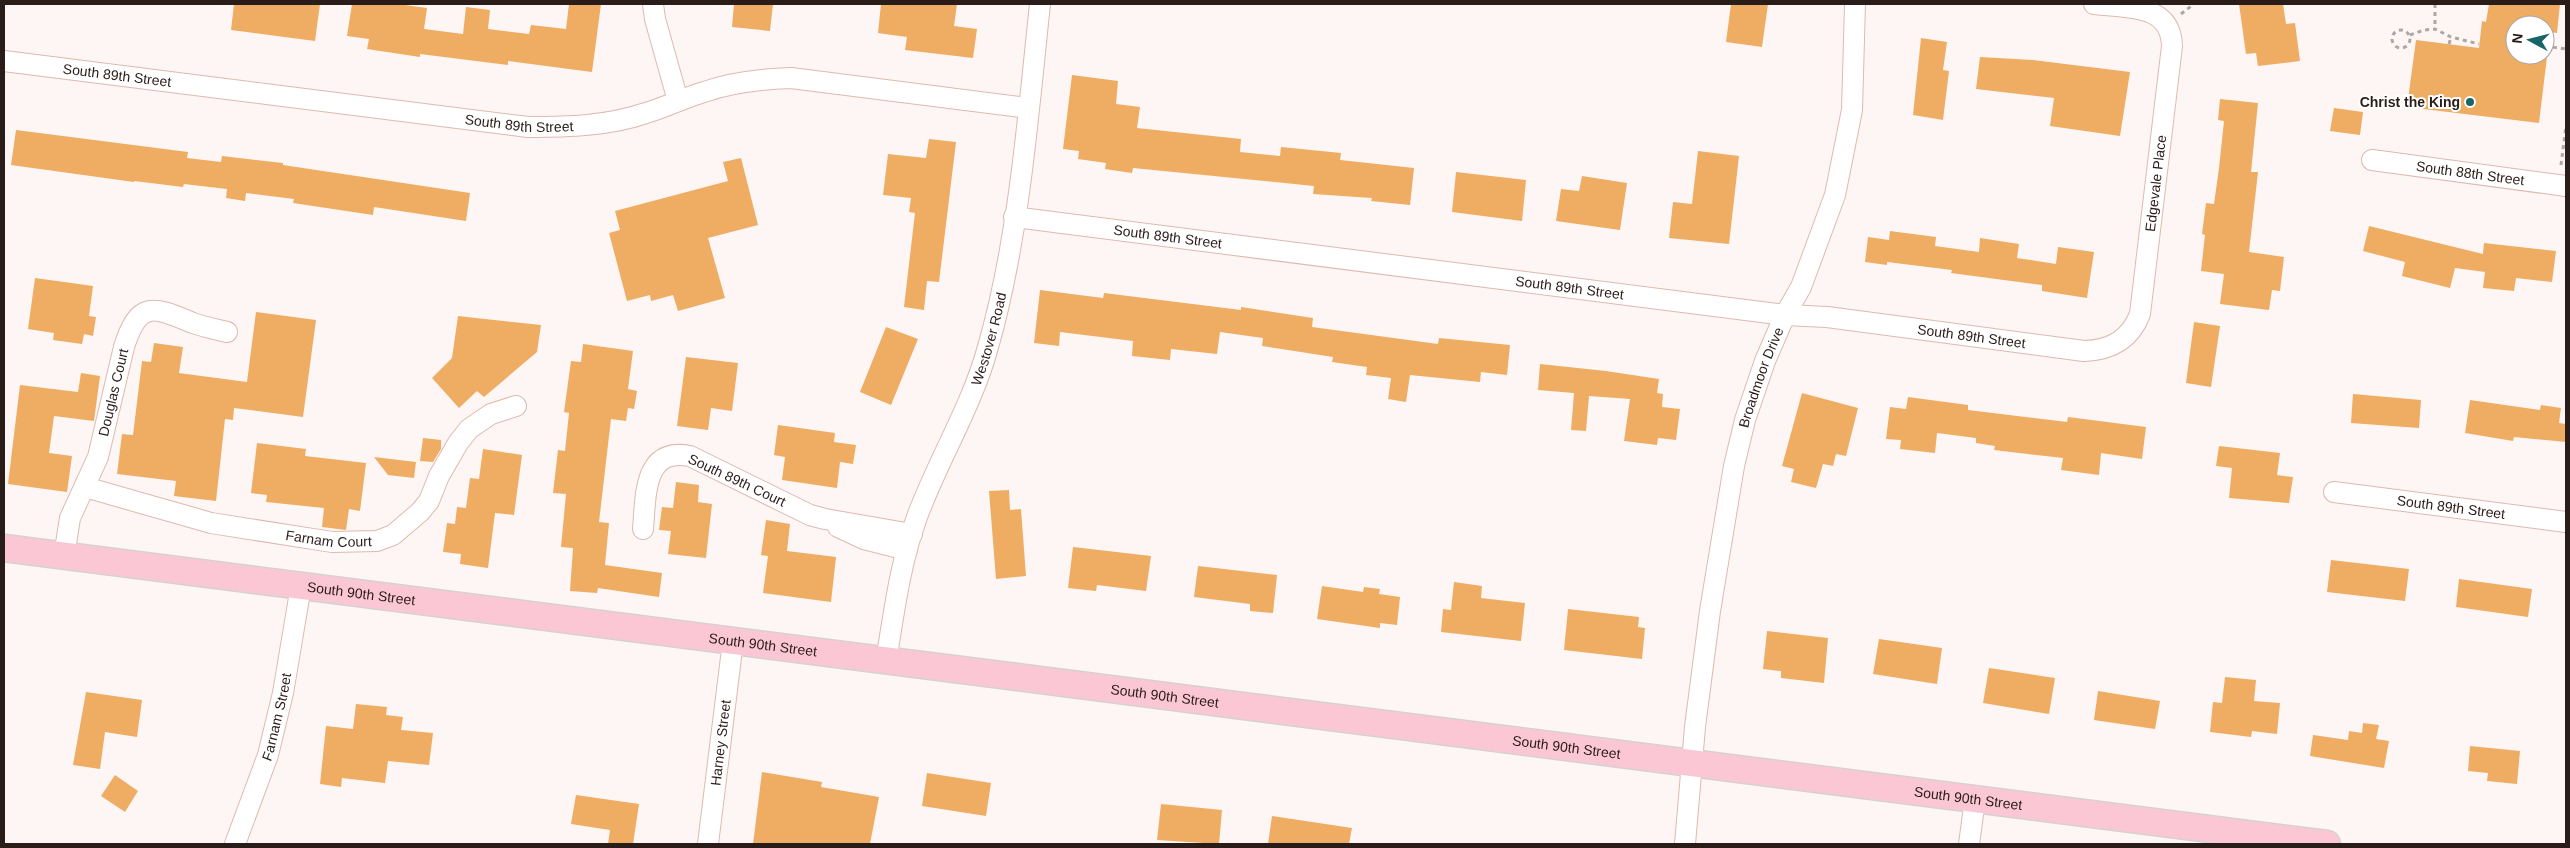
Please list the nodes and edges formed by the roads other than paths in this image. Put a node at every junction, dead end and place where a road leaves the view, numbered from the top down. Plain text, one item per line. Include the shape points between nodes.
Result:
1 (653, 4) edge
2 (1040, 4) edge
3 (1855, 4) edge
4 (2094, 4) edge
5 (4, 61) edge
6 (678, 101) junction
7 (1028, 108) junction
8 (2372, 160) dead end
9 (2562, 185) edge
10 (1014, 217) junction
11 (1785, 315) junction
12 (227, 332) dead end
13 (2122, 340) joint
14 (516, 406) dead end
15 (85, 487) junction
16 (2334, 492) dead end
17 (2566, 522) edge
18 (642, 529) dead end
19 (909, 542) junction
20 (4, 548) edge
21 (64, 556) junction
22 (302, 586) junction
23 (733, 641) junction
24 (886, 661) junction
25 (1692, 762) junction
26 (1975, 800) junction
27 (235, 844) edge
28 (708, 844) edge
29 (1685, 844) edge
30 (1969, 844) edge
31 (2326, 844) edge

1 - 6 street
2 - 7 street, Westover Road
3 - 11 street, Broadmoor Drive via 1855,73 1845,153 1835,195 1814,256 1802,287
4 - 13 street, Edgevale Place via 2146,11 2159,16 2170,28 2172,46 2140,314
5 - 6 street, South 89th Street via 528,127 602,124 646,114
6 - 7 street, South 89th Street via 742,82 791,78
7 - 10 street, Westover Road
8 - 9 street, South 88th Street
10 - 11 street, South 89th Street
10 - 19 street, Westover Road via 988,347 975,384 932,478
11 - 13 street, South 89th Street via 2084,351 2100,350
11 - 25 street, Broadmoor Drive via 1745,420 1734,466 1710,611
12 - 15 street, Douglas Court via 162,310 149,311 138,318 128,333 98,457
14 - 15 street, Farnam Court via 491,414 469,429 420,512 393,535 377,541 332,542 211,523
15 - 21 street, Douglas Court via 70,518
16 - 17 street, South 89th Street
18 - 19 street, South 89th Court via 652,472 658,463 672,454 690,456 810,515
19 - 24 street, Westover Road
20 - 21 main road, South 90th Street
21 - 22 main road, South 90th Street
22 - 23 main road, South 90th Street
22 - 27 street, Farnam Street via 268,755
23 - 24 main road, South 90th Street
23 - 28 street, Harney Street
24 - 25 main road, South 90th Street
25 - 26 main road, South 90th Street
25 - 29 street, Broadmoor Drive
26 - 30 street
26 - 31 main road, South 90th Street

